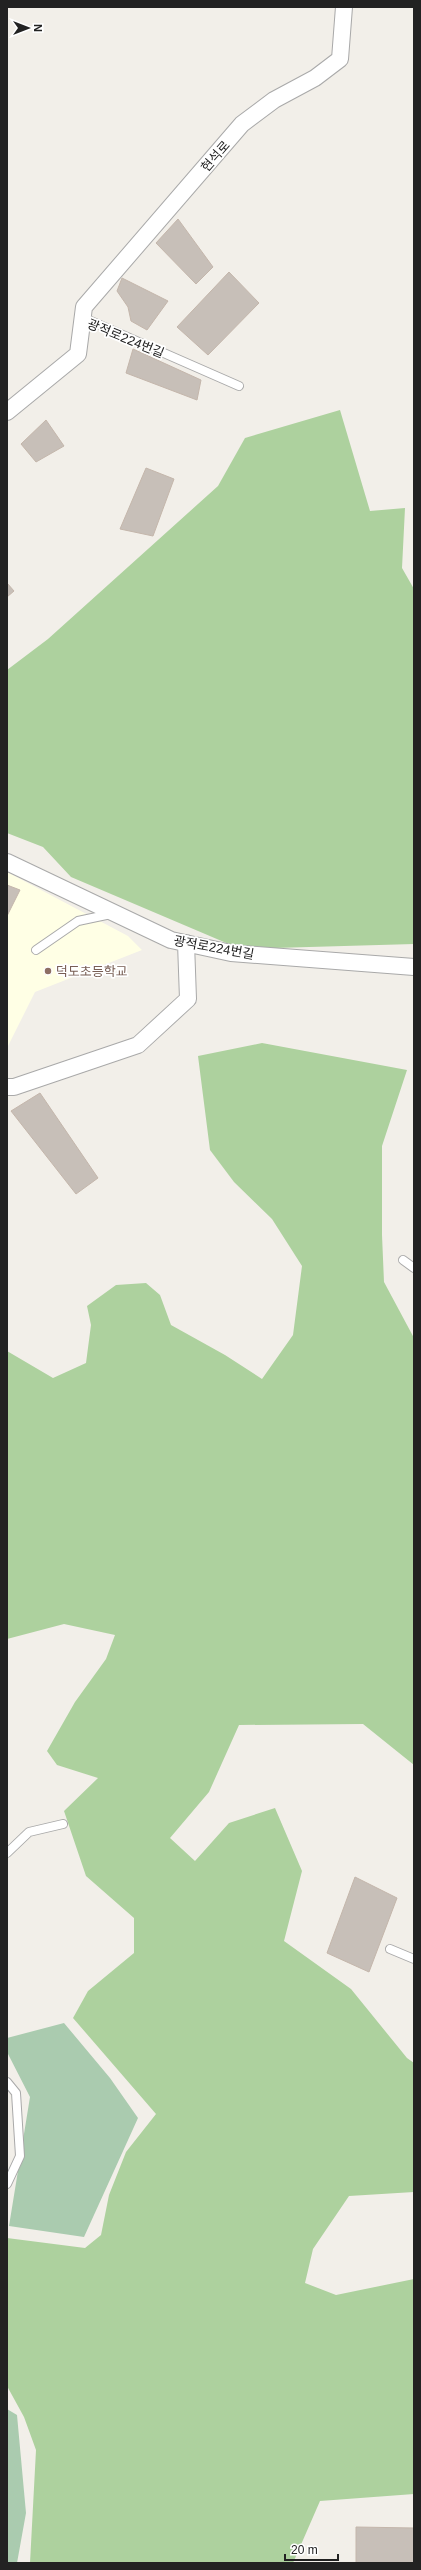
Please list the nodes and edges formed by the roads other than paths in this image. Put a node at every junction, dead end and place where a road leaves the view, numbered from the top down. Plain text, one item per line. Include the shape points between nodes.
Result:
1 (344, 7) edge
2 (84, 318) junction
3 (239, 386) dead end
4 (7, 412) edge
5 (7, 862) edge
6 (114, 913) junction
7 (186, 943) junction
8 (36, 950) dead end
9 (414, 967) edge
10 (7, 1087) edge
11 (403, 1260) dead end
12 (414, 1268) edge
13 (63, 1824) dead end
14 (7, 1853) edge
15 (390, 1949) dead end
16 (414, 1959) edge
17 (7, 2082) edge
18 (7, 2184) edge

1 - 2 street, 현석로 via 340,59 315,78 274,100 242,124 84,308
2 - 3 lane, 광적로224번길
2 - 4 street, 광적로224번길 via 78,354
5 - 6 street, 광적로224번길
6 - 7 street, 광적로224번길 via 171,940
6 - 8 lane via 78,921
7 - 9 street, 광적로224번길 via 231,953
7 - 10 street via 188,999 138,1045 14,1087
11 - 12 lane
13 - 14 lane via 29,1832
15 - 16 lane
17 - 18 lane via 16,2093 20,2156

